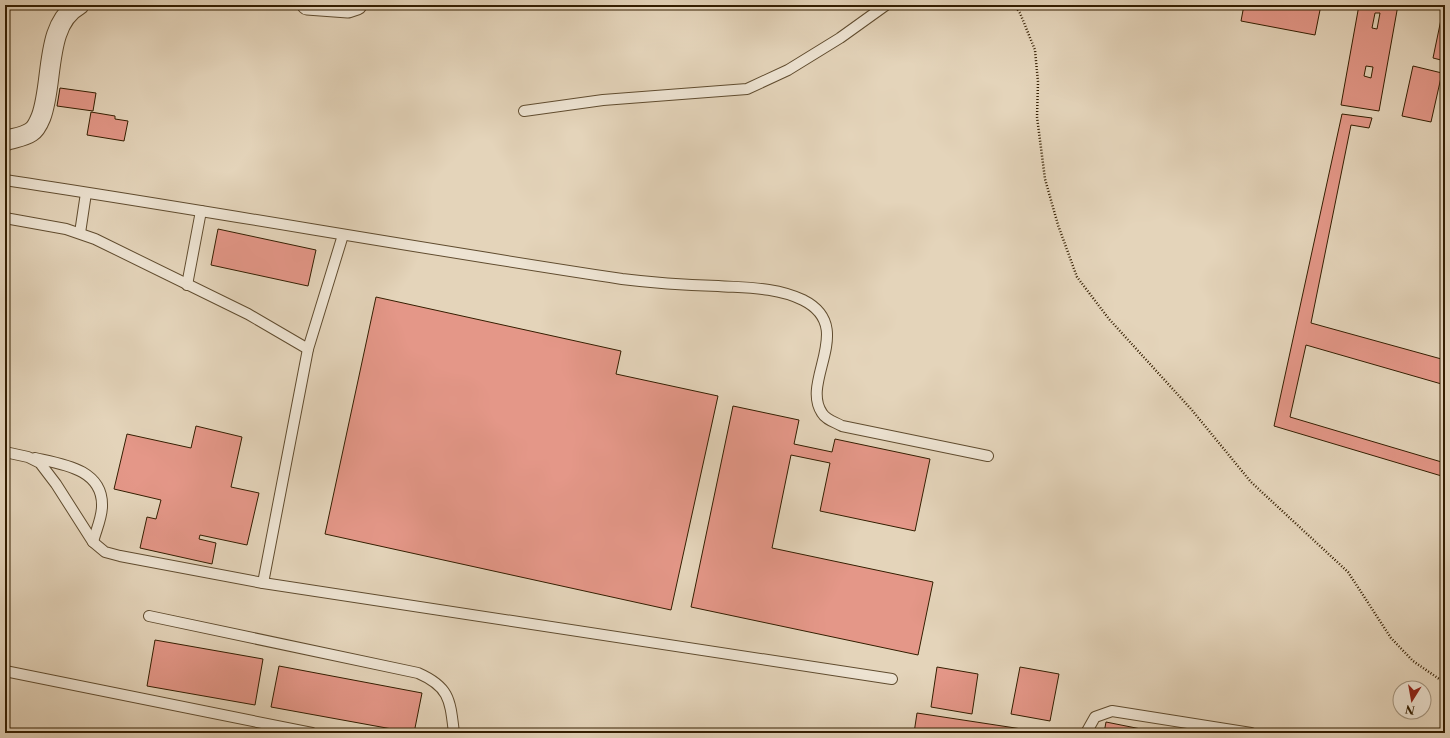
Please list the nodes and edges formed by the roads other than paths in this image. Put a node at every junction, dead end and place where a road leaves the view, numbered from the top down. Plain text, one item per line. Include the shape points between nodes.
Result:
1 (79, 5) edge
2 (307, 5) edge
3 (357, 5) edge
4 (886, 5) edge
5 (524, 110) dead end
6 (5, 140) edge
7 (5, 180) edge
8 (86, 193) junction
9 (201, 211) junction
10 (5, 218) edge
11 (80, 233) junction
12 (343, 235) junction
13 (187, 285) junction
14 (308, 349) junction
15 (5, 452) edge
16 (988, 456) dead end
17 (28, 457) junction
18 (93, 542) junction
19 (263, 583) junction
20 (149, 616) dead end
21 (5, 671) edge
22 (892, 679) dead end
23 (312, 733) edge
24 (454, 733) edge
25 (1086, 733) edge
26 (1251, 733) edge

1 - 6 street via 69,10 59,26 45,105 38,123 32,132
2 - 3 street via 348,8
4 - 5 lane via 795,66 747,89 603,100
7 - 8 lane
8 - 9 lane
8 - 11 lane
9 - 12 lane
9 - 13 lane
10 - 11 lane
11 - 13 lane
12 - 14 lane
12 - 16 lane via 651,283 774,289 803,300 819,310 825,324 827,339 817,396 821,412 829,420 842,426
13 - 14 lane via 248,314
14 - 19 lane
15 - 17 lane
17 - 18 lane via 40,463 47,471
17 - 18 lane via 68,465 82,471 94,481 100,492 102,504
18 - 19 lane via 105,552 120,556
19 - 22 lane
20 - 24 lane via 418,673 434,680 443,689 451,707
21 - 23 lane
25 - 26 lane via 1095,718 1112,711

